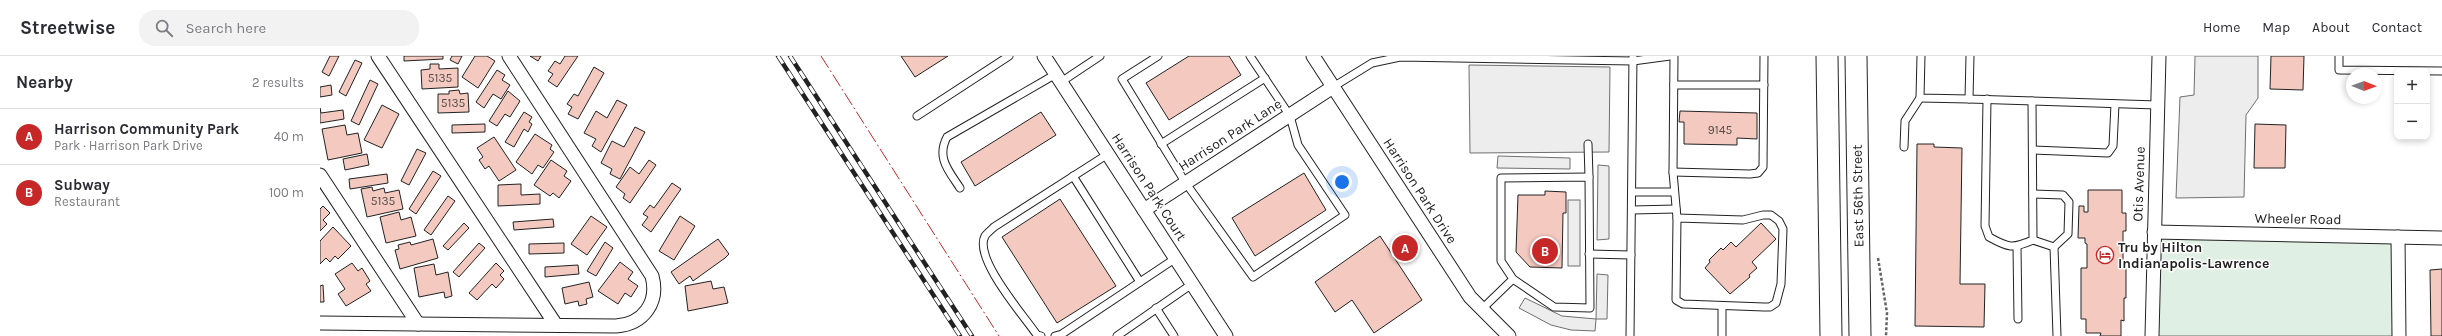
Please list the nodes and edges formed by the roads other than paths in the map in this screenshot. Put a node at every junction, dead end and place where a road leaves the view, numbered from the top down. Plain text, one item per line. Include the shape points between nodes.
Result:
1 (378, 56) edge
2 (509, 56) edge
3 (1009, 56) edge
4 (1044, 56) edge
5 (1100, 56) edge
6 (1158, 56) edge
7 (1250, 56) edge
8 (1313, 56) edge
9 (1670, 56) edge
10 (1674, 56) edge
11 (1764, 56) edge
12 (1828, 56) edge
13 (1856, 56) edge
14 (1921, 56) edge
15 (1970, 56) edge
16 (2159, 56) edge
17 (2339, 56) edge
18 (1633, 58) edge
19 (2442, 71) edge
20 (1058, 78) junction
21 (1265, 78) junction
22 (1674, 85) junction
23 (1764, 86) junction
24 (1333, 88) junction
25 (1920, 98) junction
26 (1969, 99) junction
27 (1987, 100) junction
28 (2032, 101) junction
29 (2115, 104) junction
30 (2157, 105) junction
31 (917, 116) dead end
32 (1290, 116) junction
33 (1161, 144) junction
34 (1588, 144) dead end
35 (1904, 147) dead end
36 (2032, 150) junction
37 (1108, 154) junction
38 (1672, 172) junction
39 (320, 175) edge
40 (1073, 176) junction
41 (1589, 177) junction
42 (1185, 182) junction
43 (960, 188) dead end
44 (1632, 192) junction
45 (1674, 192) junction
46 (2033, 194) junction
47 (1144, 210) junction
48 (1632, 210) junction
49 (1676, 210) junction
50 (1677, 218) junction
51 (2154, 232) junction
52 (2398, 237) junction
53 (2442, 238) edge
54 (2033, 240) junction
55 (2017, 247) junction
56 (2054, 247) junction
57 (1589, 254) junction
58 (1631, 255) junction
59 (1176, 258) junction
60 (1513, 279) junction
61 (1140, 282) junction
62 (1192, 284) junction
63 (1722, 306) junction
64 (1156, 308) junction
65 (1481, 310) junction
66 (2018, 319) dead end
67 (320, 322) edge
68 (418, 324) junction
69 (556, 325) junction
70 (1041, 336) edge
71 (1055, 336) edge
72 (1117, 336) edge
73 (1174, 336) edge
74 (1226, 336) edge
75 (1509, 336) edge
76 (1630, 336) edge
77 (1722, 336) edge
78 (1831, 336) edge
79 (1860, 336) edge
80 (2056, 336) edge
81 (2152, 336) edge
82 (2399, 336) edge

1 - 69 street
2 - 69 street via 648,268 654,286 652,304 644,315 633,322 616,326
3 - 31 lane
4 - 20 street, Harrison Park Court
5 - 20 lane
6 - 33 lane via 1122,79
7 - 21 lane
8 - 24 street, Harrison Park Drive
9 - 18 lane
10 - 22 lane
11 - 23 lane
12 - 78 main road, East 56th Street
13 - 79 main road, East 56th Street
14 - 25 lane
15 - 26 lane
16 - 30 street, Otis Avenue
17 - 19 lane via 2339,70
18 - 24 lane via 1400,57 1372,63
18 - 44 lane
20 - 37 street, Harrison Park Court
20 - 43 lane via 947,137 942,147 943,163
21 - 32 lane
21 - 33 lane
22 - 23 lane
22 - 38 lane
23 - 38 lane via 1764,155 1763,167 1758,173
24 - 32 street, Harrison Park Lane
24 - 65 street, Harrison Park Drive
25 - 26 lane
25 - 35 lane via 1906,120
26 - 27 lane
27 - 28 lane
27 - 55 lane via 1985,226 1989,237 2006,247
28 - 29 lane
28 - 36 lane
29 - 30 lane
29 - 36 lane via 2113,146 2108,153
30 - 51 street, Otis Avenue
32 - 42 street, Harrison Park Lane
32 - 42 lane via 1298,145 1345,215 1253,277
33 - 42 lane
34 - 41 lane
36 - 46 lane
37 - 40 lane
37 - 47 street, Harrison Park Court
38 - 45 lane
39 - 68 street
40 - 61 lane
40 - 70 lane via 994,227 985,237 984,248 988,265 1037,335
41 - 57 lane
41 - 60 lane via 1501,178 1501,261
42 - 47 street, Harrison Park Lane
44 - 45 lane
44 - 48 lane
45 - 49 lane
46 - 54 lane
46 - 56 lane via 2063,195 2069,202 2068,234
47 - 59 street, Harrison Park Court
48 - 49 lane
48 - 58 lane
49 - 50 lane
50 - 63 lane via 1676,300 1683,304
50 - 63 lane via 1743,220 1771,215 1779,221 1783,229 1781,284 1776,303 1770,307
51 - 52 street, Wheeler Road
51 - 81 street, Otis Avenue
52 - 53 street, Wheeler Road
52 - 82 street
54 - 55 lane
54 - 56 lane
55 - 66 lane
56 - 80 lane
57 - 58 lane
57 - 60 lane via 1590,308 1554,307
58 - 76 lane
59 - 61 lane
59 - 62 street, Harrison Park Court
60 - 65 lane
61 - 71 lane via 1062,334
62 - 64 lane
62 - 74 street, Harrison Park Court
63 - 77 lane
64 - 72 lane
64 - 73 lane
65 - 75 street, Harrison Park Drive
67 - 68 street
68 - 69 street

